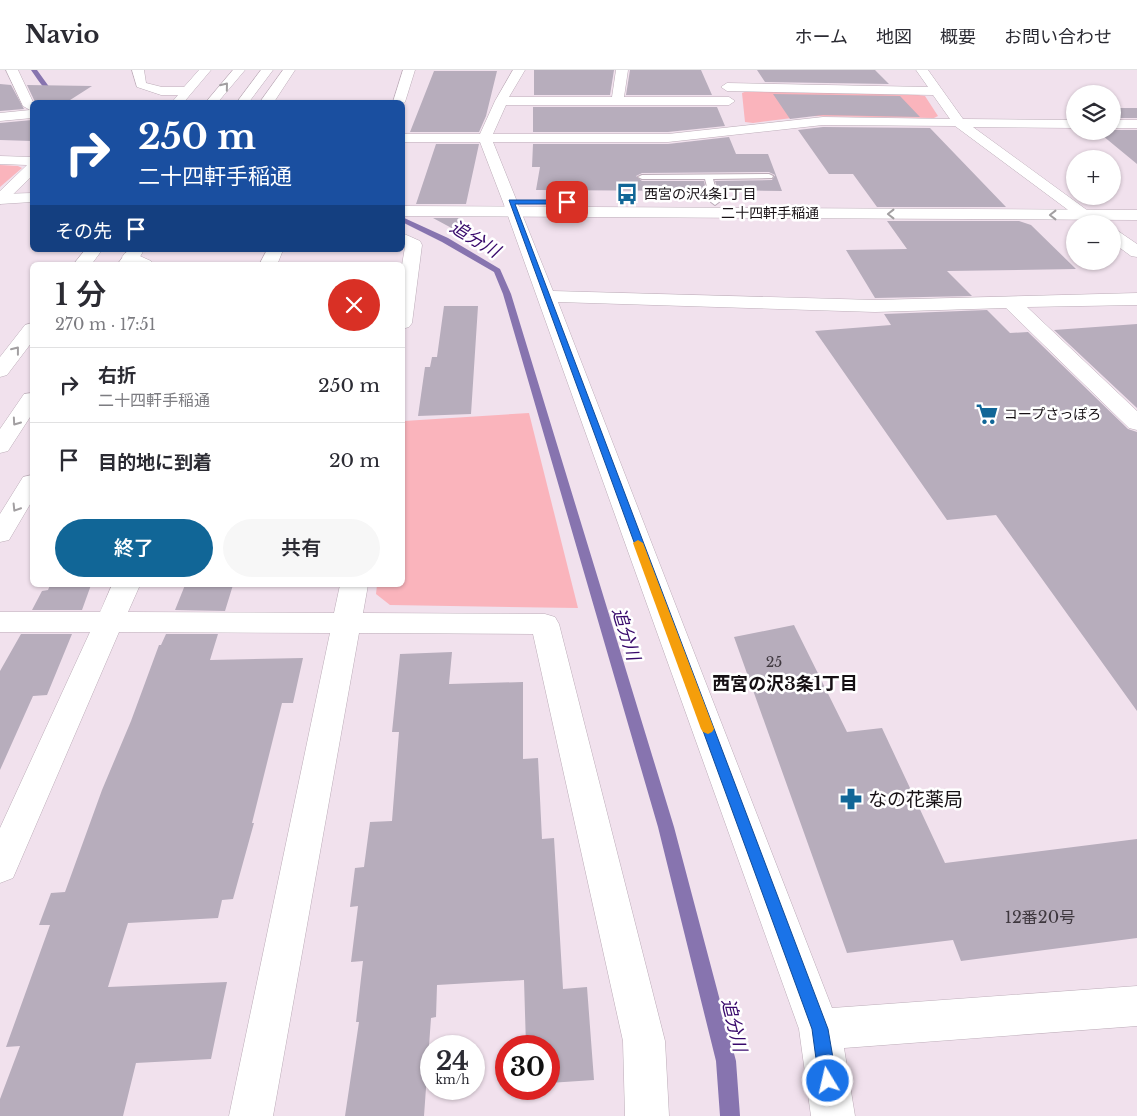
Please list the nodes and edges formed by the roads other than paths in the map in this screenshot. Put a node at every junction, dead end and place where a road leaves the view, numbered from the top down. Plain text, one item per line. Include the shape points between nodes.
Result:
1 (12, 70) edge
2 (138, 70) edge
3 (205, 70) edge
4 (238, 70) edge
5 (267, 70) edge
6 (289, 70) edge
7 (409, 70) edge
8 (519, 70) edge
9 (622, 70) edge
10 (922, 70) edge
11 (188, 91) junction
12 (936, 91) junction
13 (180, 100) edge
14 (214, 100) edge
15 (244, 100) edge
16 (270, 100) edge
17 (400, 100) edge
18 (502, 101) junction
19 (617, 101) junction
20 (30, 106) edge
21 (30, 114) edge
22 (733, 115) junction
23 (0, 117) edge
24 (959, 123) junction
25 (1066, 124) edge
26 (1121, 124) edge
27 (1137, 124) edge
28 (405, 138) edge
29 (486, 138) junction
30 (0, 160) edge
31 (30, 161) edge
32 (30, 170) edge
33 (709, 176) junction
34 (769, 176) dead end
35 (642, 177) dead end
36 (30, 198) edge
37 (0, 199) edge
38 (405, 202) edge
39 (715, 202) junction
40 (1066, 202) joint
41 (1121, 202) edge
42 (1137, 202) edge
43 (1070, 205) edge
44 (503, 208) junction
45 (0, 212) edge
46 (30, 212) edge
47 (405, 212) edge
48 (1137, 214) edge
49 (1084, 215) junction
50 (405, 240) edge
51 (1121, 240) edge
52 (92, 252) edge
53 (1137, 252) edge
54 (84, 262) edge
55 (405, 292) edge
56 (545, 296) junction
57 (1137, 299) edge
58 (1009, 301) junction
59 (30, 332) edge
60 (0, 371) edge
61 (30, 402) edge
62 (1137, 422) edge
63 (0, 446) edge
64 (30, 485) edge
65 (0, 534) edge
66 (125, 587) edge
67 (354, 587) edge
68 (0, 622) edge
69 (110, 622) junction
70 (347, 622) junction
71 (0, 867) edge
72 (1137, 1006) edge
73 (820, 1029) junction
74 (251, 1116) edge
75 (647, 1116) edge
76 (833, 1116) edge

1 - 20 street
2 - 11 street via 141,85 161,91
3 - 11 street
14 -> 4 street
5 - 15 street
6 - 16 street
7 - 17 street
8 - 18 street
9 - 19 street
10 - 12 street
11 - 13 street
12 - 22 street via 727,83
12 - 24 street
18 - 19 street
18 - 29 street
19 - 22 street
21 - 23 street
22 - 24 street via 794,122
22 - 29 street via 698,136
24 - 25 street
24 - 40 street
26 - 27 street
28 - 29 street
29 - 44 street
30 - 31 street
32 - 37 street
33 - 34 lane
33 - 35 lane
33 - 39 lane
36 - 37 street
38 - 44 street, 二十四軒手稲通
39 - 40 street, 二十四軒手稲通
39 - 44 street, 二十四軒手稲通
41 - 42 street, 二十四軒手稲通
43 - 49 street
44 - 47 street, 二十四軒手稲通
49 -> 44 street, 二十四軒手稲通
44 - 56 street
45 - 46 street
48 - 49 street, 二十四軒手稲通
50 - 55 street via 414,245
51 - 53 street
52 - 54 street
56 - 58 street via 875,306
56 - 73 street
57 - 58 street
58 - 62 street
60 -> 59 street
61 -> 63 street
64 -> 65 street
66 - 69 street
67 - 70 street
68 - 69 street
69 - 70 street
69 - 71 street
70 - 74 street
70 - 75 street via 545,624 644,1041
72 - 73 street
73 - 76 street

